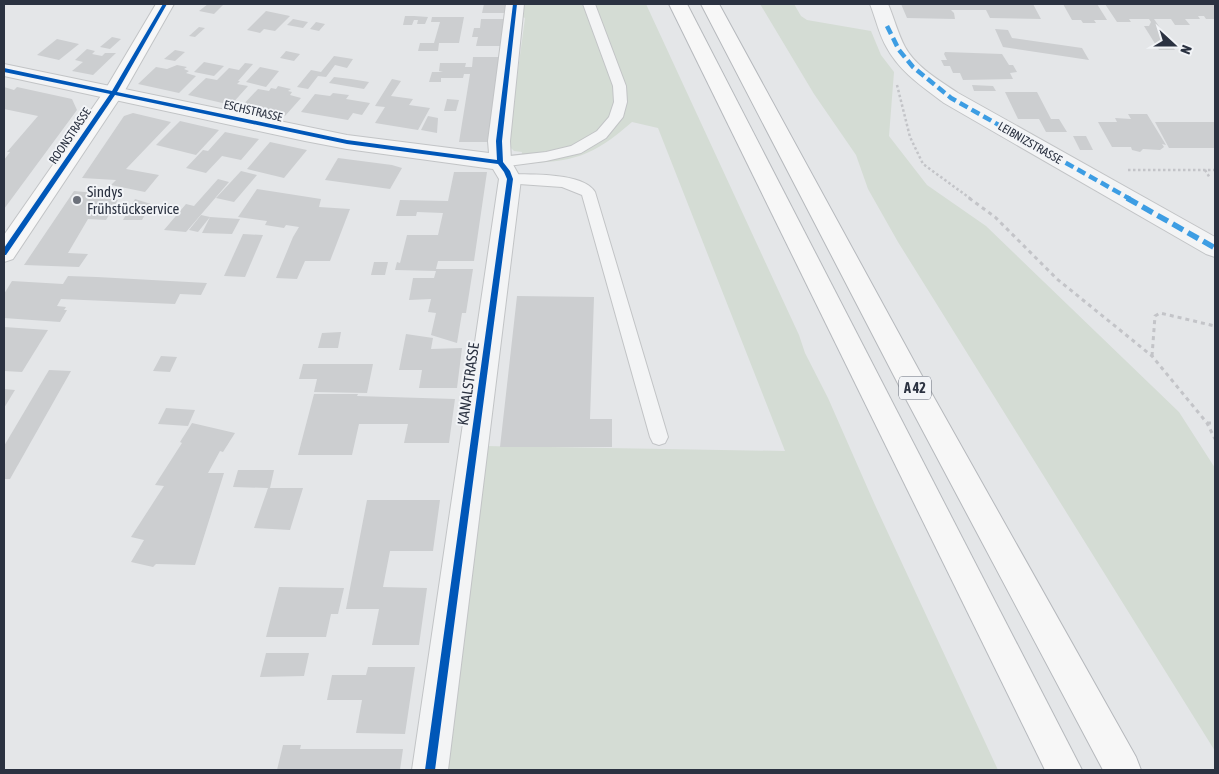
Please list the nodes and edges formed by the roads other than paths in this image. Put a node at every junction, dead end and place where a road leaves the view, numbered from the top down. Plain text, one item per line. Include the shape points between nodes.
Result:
1 (165, 4) edge
2 (516, 4) edge
3 (590, 4) edge
4 (678, 4) edge
5 (710, 4) edge
6 (880, 4) edge
7 (4, 70) edge
8 (114, 92) junction
9 (505, 171) junction
10 (1215, 248) edge
11 (4, 252) edge
12 (659, 437) dead end
13 (430, 770) edge
14 (1064, 770) edge
15 (1123, 770) edge

1 - 8 main road, ROONSTRASSE
2 - 9 street, KANALSTRASSE via 499,141
3 - 9 lane via 620,86 620,108 616,118 608,130 582,147
4 - 14 main road, A 42
5 - 15 main road, A 42
6 - 10 street, LEIBNIZSTRASSE via 897,48 927,81 951,98
7 - 8 street, ESCHSTRASSE
8 - 9 street, ESCHSTRASSE via 330,139
8 - 11 main road, ROONSTRASSE
9 - 12 lane via 570,183 588,192
9 - 13 street, KANALSTRASSE

